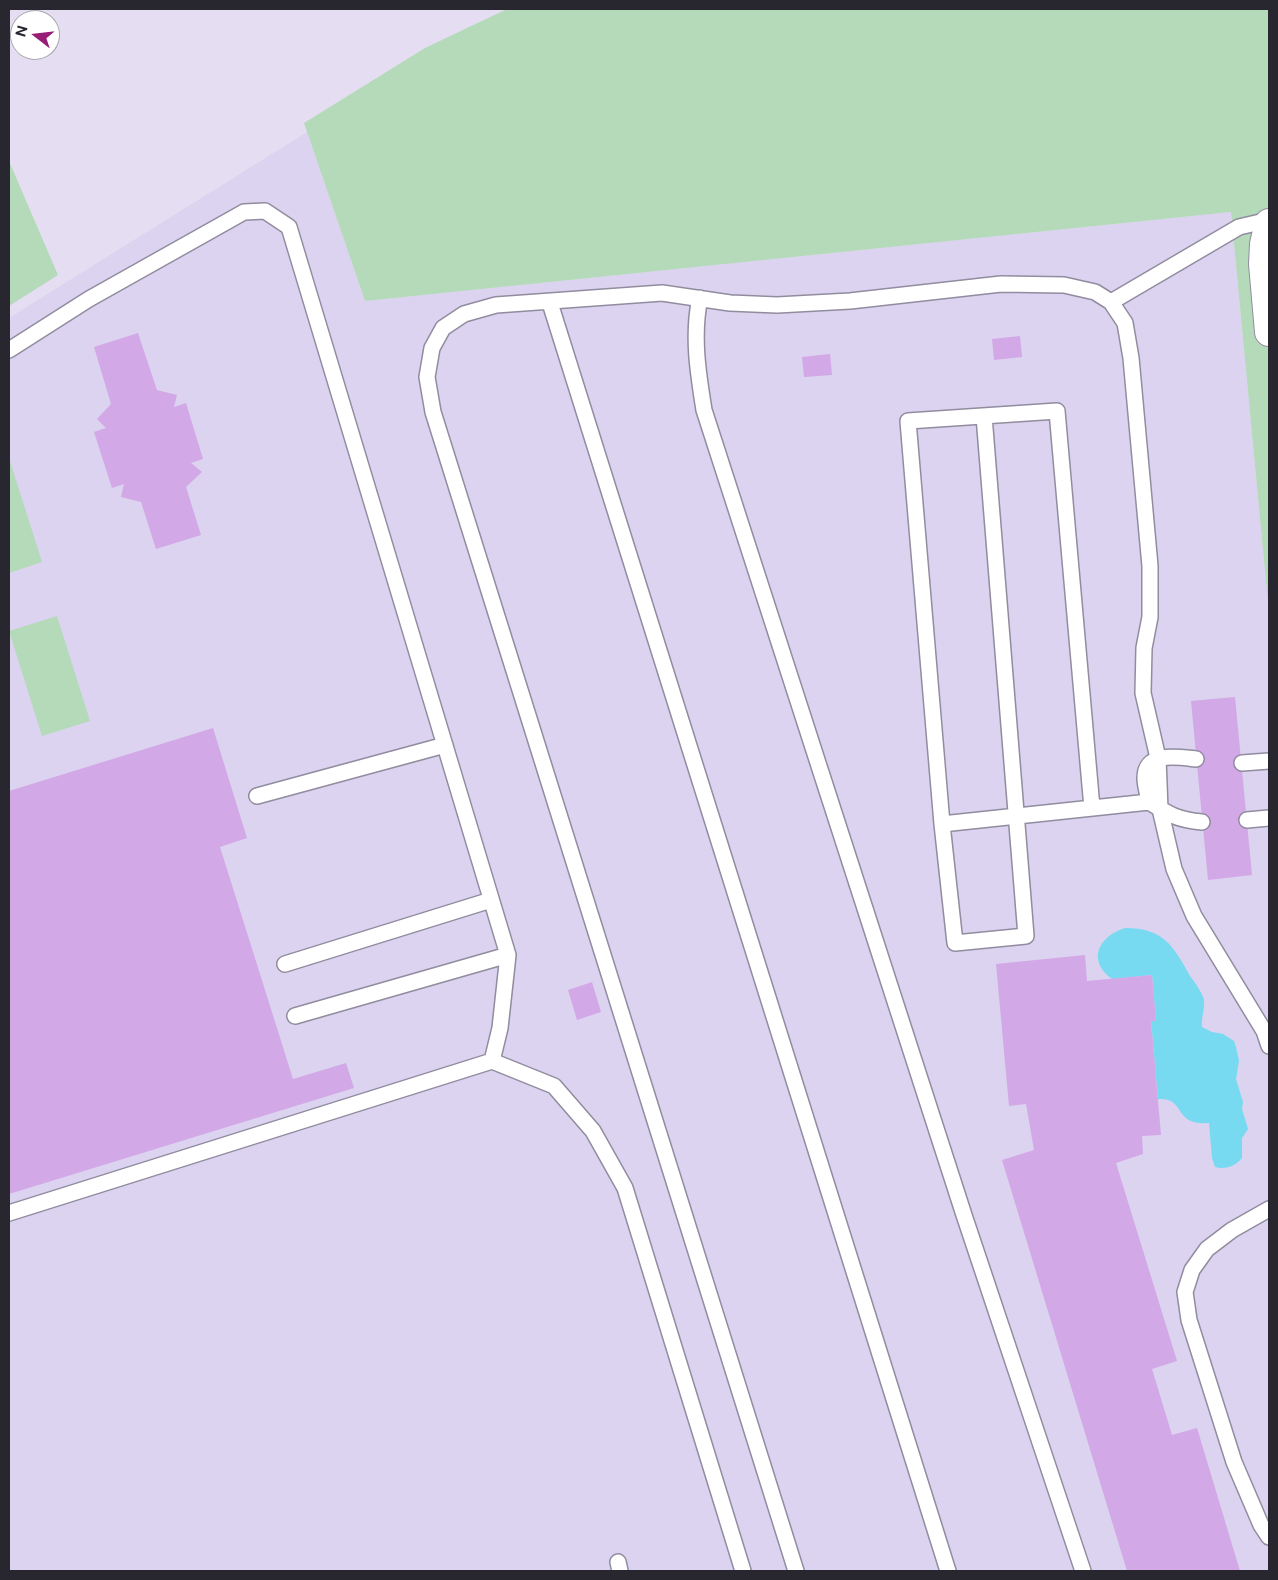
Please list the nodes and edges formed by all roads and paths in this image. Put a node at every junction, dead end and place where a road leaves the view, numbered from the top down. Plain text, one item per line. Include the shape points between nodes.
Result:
1 (1269, 222) edge
2 (700, 298) junction
3 (1111, 302) junction
4 (550, 303) junction
5 (1269, 332) edge
6 (9, 350) edge
7 (984, 416) junction
8 (445, 745) junction
9 (1158, 758) junction
10 (1196, 759) dead end
11 (1269, 761) edge
12 (1242, 763) dead end
13 (257, 796) dead end
14 (1155, 805) junction
15 (1092, 808) junction
16 (1015, 816) junction
17 (1269, 818) edge
18 (1247, 820) dead end
19 (1202, 822) dead end
20 (942, 824) junction
21 (491, 900) junction
22 (508, 955) junction
23 (285, 964) dead end
24 (295, 1016) dead end
25 (1269, 1046) edge
26 (492, 1061) junction
27 (1269, 1209) edge
28 (9, 1213) edge
29 (1269, 1537) edge
30 (743, 1571) edge
31 (796, 1571) edge
32 (948, 1571) edge
33 (1083, 1571) edge

1 - 3 lane via 1239,228
1 - 5 street via 1264,244
2 - 3 lane via 777,305 850,301 1001,284 1064,285 1095,292
2 - 4 lane via 662,294
2 - 33 lane via 696,322 697,368 704,410 964,1215
3 - 9 lane via 1125,323 1131,358 1150,566 1150,618 1142,668 1143,693
4 - 31 lane via 496,305 464,314 443,328 432,348 428,378 433,412
4 - 32 lane
6 - 8 lane via 89,299 244,212 265,211 288,227
7 - 15 lane via 1057,411
7 - 16 lane
7 - 20 lane via 908,421
8 - 13 lane
8 - 21 lane
9 - 10 lane
9 - 14 lane
11 - 12 lane
14 - 15 lane
14 - 19 lane via 1170,816
14 - 25 lane via 1174,869 1194,916 1264,1031
15 - 16 lane
16 - 20 lane
16 - 20 lane via 1026,936 955,942
17 - 18 lane
21 - 22 lane
21 - 23 lane
22 - 24 lane
22 - 26 lane via 500,1028
26 - 28 lane
26 - 30 lane via 554,1086 593,1131 625,1188
27 - 29 lane via 1207,1249 1192,1270 1185,1292 1189,1320 1234,1462 1261,1526

